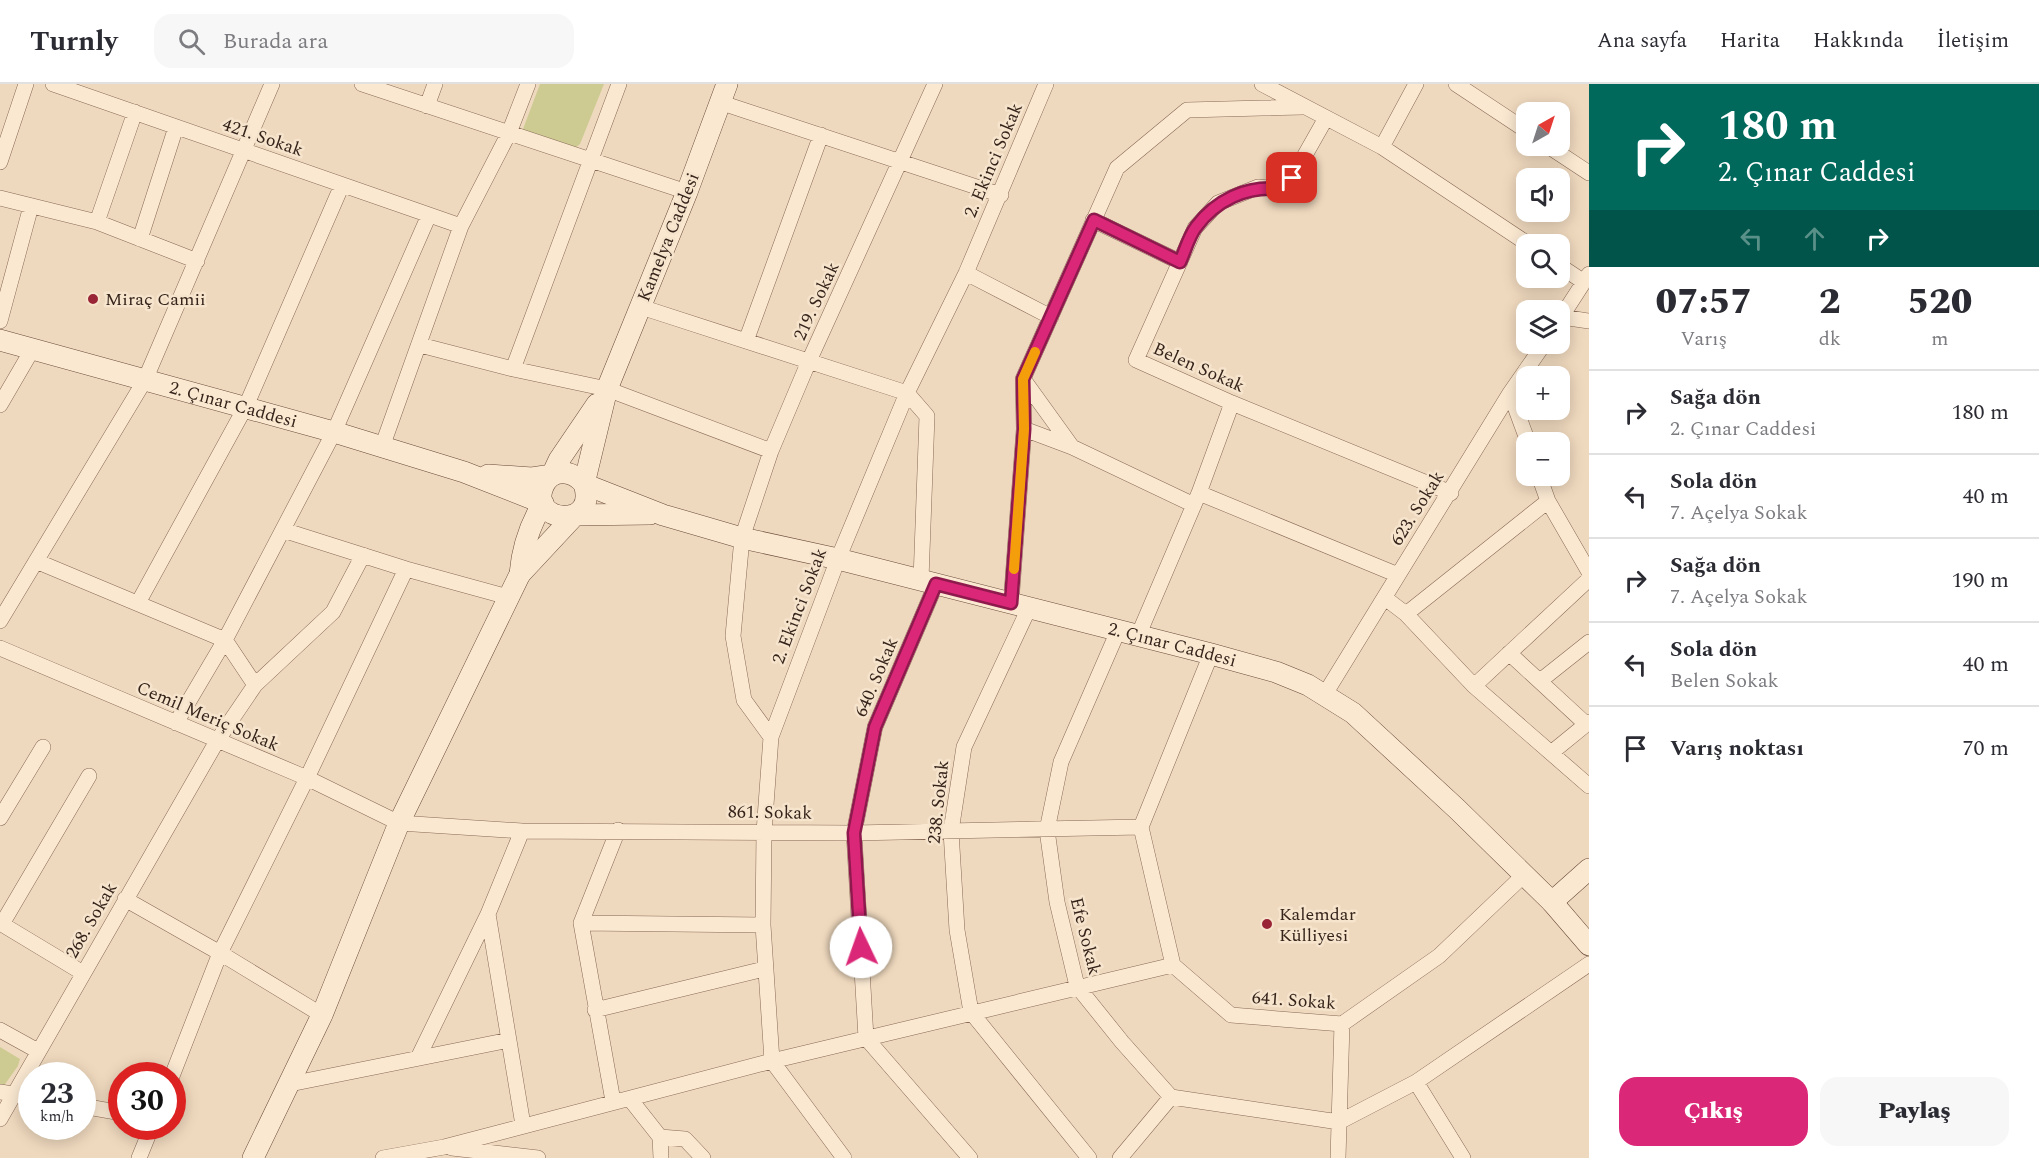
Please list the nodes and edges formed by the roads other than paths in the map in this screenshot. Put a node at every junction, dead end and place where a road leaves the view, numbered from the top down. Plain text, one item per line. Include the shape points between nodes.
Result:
1 (26, 84) edge
2 (53, 84) edge
3 (272, 84) edge
4 (362, 84) edge
5 (435, 84) edge
6 (528, 84) edge
7 (619, 84) edge
8 (935, 84) edge
9 (1046, 84) edge
10 (1262, 84) edge
11 (1416, 84) edge
12 (1456, 84) edge
13 (723, 93) edge
14 (427, 106) junction
15 (1303, 107) junction
16 (135, 112) junction
17 (1326, 118) junction
18 (1516, 124) edge
19 (176, 127) junction
20 (508, 133) junction
21 (821, 135) junction
22 (1382, 147) junction
23 (245, 151) junction
24 (1563, 156) edge
25 (589, 160) junction
26 (902, 161) junction
27 (0, 162) edge
28 (1589, 173) edge
29 (342, 185) junction
30 (687, 192) junction
31 (1001, 195) junction
32 (0, 198) edge
33 (31, 206) junction
34 (429, 214) junction
35 (1094, 220) junction
36 (98, 222) junction
37 (461, 226) junction
38 (1516, 236) edge
39 (140, 238) junction
40 (197, 261) junction
41 (1180, 262) junction
42 (1570, 271) edge
43 (966, 273) junction
44 (1586, 278) edge
45 (1570, 304) edge
46 (640, 307) junction
47 (1051, 317) junction
48 (1570, 319) edge
49 (0, 321) edge
50 (1589, 321) edge
51 (0, 340) edge
52 (746, 341) junction
53 (420, 345) junction
54 (32, 350) junction
55 (1537, 354) edge
56 (809, 361) junction
57 (513, 369) junction
58 (1023, 379) junction
59 (146, 380) junction
60 (607, 389) junction
61 (906, 393) junction
62 (1510, 393) junction
63 (1232, 403) junction
64 (0, 405) edge
65 (246, 406) junction
66 (1024, 429) junction
67 (334, 432) junction
68 (1524, 432) edge
69 (382, 447) junction
70 (1072, 447) junction
71 (771, 451) junction
72 (464, 472) junction
73 (552, 475) junction
74 (584, 484) junction
75 (1543, 486) edge
76 (1451, 493) junction
77 (1197, 499) junction
78 (1548, 501) junction
79 (543, 503) junction
80 (575, 515) junction
81 (663, 515) junction
82 (284, 530) junction
83 (742, 538) junction
84 (363, 555) junction
85 (838, 559) junction
86 (36, 561) junction
87 (406, 569) junction
88 (1589, 572) edge
89 (519, 574) junction
90 (1398, 575) junction
91 (1589, 579) edge
92 (928, 582) junction
93 (508, 597) junction
94 (1385, 598) junction
95 (138, 603) junction
96 (1020, 606) junction
97 (1406, 614) junction
98 (0, 621) edge
99 (1128, 634) junction
100 (225, 640) junction
101 (1589, 642) edge
102 (0, 648) edge
103 (1509, 653) junction
104 (1211, 654) junction
105 (1540, 681) junction
106 (255, 685) junction
107 (1474, 686) junction
108 (1325, 694) junction
109 (176, 723) junction
110 (1588, 723) edge
111 (771, 737) junction
112 (217, 741) junction
113 (43, 747) dead end
114 (1551, 753) junction
115 (89, 776) dead end
116 (307, 778) junction
117 (1589, 786) edge
118 (0, 818) edge
119 (399, 823) junction
120 (1141, 827) junction
121 (618, 830) junction
122 (1047, 830) junction
123 (522, 831) junction
124 (951, 831) junction
125 (764, 832) junction
126 (854, 833) junction
127 (1589, 869) edge
128 (1525, 874) junction
129 (124, 899) junction
130 (1552, 902) junction
131 (488, 914) junction
132 (581, 923) junction
133 (1, 924) edge
134 (763, 925) junction
135 (1589, 945) edge
136 (220, 952) junction
137 (1589, 964) edge
138 (1173, 965) junction
139 (764, 969) junction
140 (83, 973) junction
141 (1077, 986) junction
142 (596, 1010) junction
143 (971, 1012) junction
144 (322, 1015) junction
145 (1342, 1024) junction
146 (0, 1030) edge
147 (866, 1038) junction
148 (509, 1040) junction
149 (38, 1051) junction
150 (418, 1058) junction
151 (772, 1060) junction
152 (177, 1062) edge
153 (1416, 1082) junction
154 (290, 1083) junction
155 (7, 1093) edge
156 (1171, 1097) junction
157 (630, 1099) junction
158 (613, 1101) junction
159 (0, 1119) edge
160 (1339, 1122) junction
161 (524, 1125) junction
162 (660, 1137) junction
163 (146, 1140) edge
164 (444, 1147) junction
165 (139, 1158) edge
166 (253, 1158) edge
167 (383, 1158) edge
168 (538, 1158) edge
169 (661, 1158) edge
170 (703, 1158) edge
171 (843, 1158) edge
172 (970, 1158) edge
173 (1089, 1158) edge
174 (1120, 1158) edge
175 (1338, 1158) edge
176 (1463, 1158) edge

1 - 27 street
2 - 16 street, 421. Sokak
3 - 23 street
4 - 14 street
5 - 14 street
6 - 20 street
7 - 25 street
8 - 26 street, 219. Sokak
9 - 31 street, 2. Ekinci Sokak
10 - 15 street
11 - 22 street
12 - 18 street
13 - 21 street
13 - 30 street, Kamelya Caddesi
14 - 20 street
15 - 17 street
15 - 35 street via 1187,110 1117,168
16 - 19 street, 421. Sokak
16 - 36 street
17 - 22 street
17 - 41 street, Belen Sokak via 1292,178 1279,189 1258,187 1218,203 1195,228
19 - 23 street, 421. Sokak
19 - 39 street
20 - 25 street
20 - 37 street
21 - 26 street
21 - 52 street
22 - 38 street
23 - 29 street, 421. Sokak
23 - 40 street
24 - 28 street
25 - 30 street
25 - 57 street
26 - 31 street
26 - 56 street, 219. Sokak
29 - 34 street, 421. Sokak
29 - 65 street
30 - 46 street, Kamelya Caddesi
31 - 43 street, 2. Ekinci Sokak
32 - 33 street
33 - 36 street
33 - 49 street
34 - 37 street, 421. Sokak
34 - 67 street
35 - 41 street
35 - 47 street
36 - 39 street
37 - 53 street
39 - 40 street
40 - 59 street
41 - 63 street, Belen Sokak via 1136,360
42 - 44 street
43 - 47 street
43 - 61 street, 2. Ekinci Sokak
44 - 45 street
46 - 52 street
46 - 60 street, Kamelya Caddesi
47 - 58 street
48 - 50 street
51 - 54 street, 2. Çınar Caddesi
52 - 56 street
53 - 57 street
53 - 69 street
54 - 59 street, 2. Çınar Caddesi
54 - 64 street
55 - 62 street, 623. Sokak
56 - 61 street
56 - 71 street, 219. Sokak
57 - 60 street
58 - 66 street
58 - 70 street
59 - 65 street, 2. Çınar Caddesi
59 - 86 street
60 - 71 street
60 - 73 street
60 - 74 street
61 - 85 street, 2. Ekinci Sokak
61 - 92 street via 927,416
62 - 68 street
62 - 76 street, 623. Sokak
63 - 76 street, Belen Sokak
63 - 77 street, Efe Sokak
65 - 67 street, 2. Çınar Caddesi
65 - 95 street
66 - 70 street
66 - 96 street
67 - 69 street, 2. Çınar Caddesi
67 - 82 street
69 - 72 street, 2. Çınar Caddesi
70 - 77 street
71 - 83 street, 219. Sokak
72 - 73 street via 510,478
72 - 79 street
73 - 74 street via 566,472
73 - 79 street via 542,491
74 - 80 street via 584,505
74 - 81 street
75 - 78 street
76 - 90 street, 623. Sokak
77 - 90 street
77 - 99 street, Efe Sokak
78 - 88 street
78 - 97 street
79 - 80 street via 553,514
79 - 89 street via 533,521
80 - 81 street
80 - 89 street
81 - 83 street, 2. Çınar Caddesi
82 - 84 street
82 - 100 street
83 - 85 street, 2. Çınar Caddesi
83 - 111 street, 219. Sokak via 733,636 744,700
84 - 87 street
84 - 106 street, 268. Sokak via 333,612
85 - 92 street, 2. Çınar Caddesi
85 - 111 street, 2. Ekinci Sokak
86 - 95 street
86 - 98 street
87 - 93 street
87 - 116 street
89 - 93 street
90 - 94 street, 623. Sokak
91 - 103 street
92 - 96 street, 2. Çınar Caddesi
92 - 126 street, 640. Sokak via 875,727
93 - 119 street
94 - 97 street
94 - 108 street, 623. Sokak
95 - 100 street
96 - 99 street, 2. Çınar Caddesi
96 - 124 street, 238. Sokak via 964,747
97 - 107 street
99 - 104 street, 2. Çınar Caddesi
99 - 122 street, Efe Sokak via 1061,762
100 - 106 street
100 - 109 street
101 - 105 street
102 - 109 street, Cemil Meriç Sokak
103 - 105 street
103 - 107 street
104 - 108 street, 2. Çınar Caddesi via 1276,672
104 - 120 street
105 - 110 street
106 - 112 street, 268. Sokak
107 - 114 street
108 - 128 street, 2. Çınar Caddesi via 1353,713
109 - 112 street, Cemil Meriç Sokak
110 - 114 street
111 - 125 street, 2. Ekinci Sokak
112 - 116 street, Cemil Meriç Sokak
112 - 129 street, 268. Sokak
113 - 118 street
114 - 117 street
115 - 133 street
116 - 119 street, Cemil Meriç Sokak
116 - 136 street
119 - 123 street, 861. Sokak
119 - 144 street
120 - 122 street, 861. Sokak
120 - 138 street
121 - 123 street, 861. Sokak
121 - 125 street, 861. Sokak
121 - 132 street
122 - 124 street, 861. Sokak
122 - 141 street, Efe Sokak via 1057,902
123 - 131 street
124 - 126 street, 861. Sokak
124 - 143 street, 238. Sokak via 957,930
125 - 126 street, 861. Sokak
125 - 134 street, 2. Ekinci Sokak
126 - 147 street, 640. Sokak
127 - 130 street
128 - 130 street, 2. Çınar Caddesi
128 - 145 street, 641. Sokak via 1439,956
129 - 136 street
129 - 140 street, 268. Sokak
130 - 135 street, 2. Çınar Caddesi
131 - 148 street
131 - 150 street
132 - 134 street
132 - 142 street
133 - 140 street
134 - 139 street, 2. Ekinci Sokak
136 - 144 street
136 - 152 street
137 - 153 street
138 - 141 street
138 - 145 street, 641. Sokak via 1231,1015
139 - 142 street
139 - 151 street, 2. Ekinci Sokak
140 - 149 street, 268. Sokak
141 - 143 street
141 - 156 street, Efe Sokak
142 - 158 street
143 - 147 street
143 - 173 street
144 - 154 street
145 - 160 street
146 - 149 street
147 - 151 street
147 - 172 street
148 - 150 street
148 - 161 street
149 - 155 street, 268. Sokak
150 - 154 street
151 - 157 street
151 - 171 street
153 - 160 street
153 - 176 street
154 - 166 street
155 - 159 street, 268. Sokak
156 - 160 street
156 - 174 street
157 - 158 street
157 - 162 street
158 - 161 street
160 - 175 street
161 - 164 street
162 - 169 street
162 - 170 street via 685,1139
163 - 165 street
164 - 167 street
164 - 168 street

